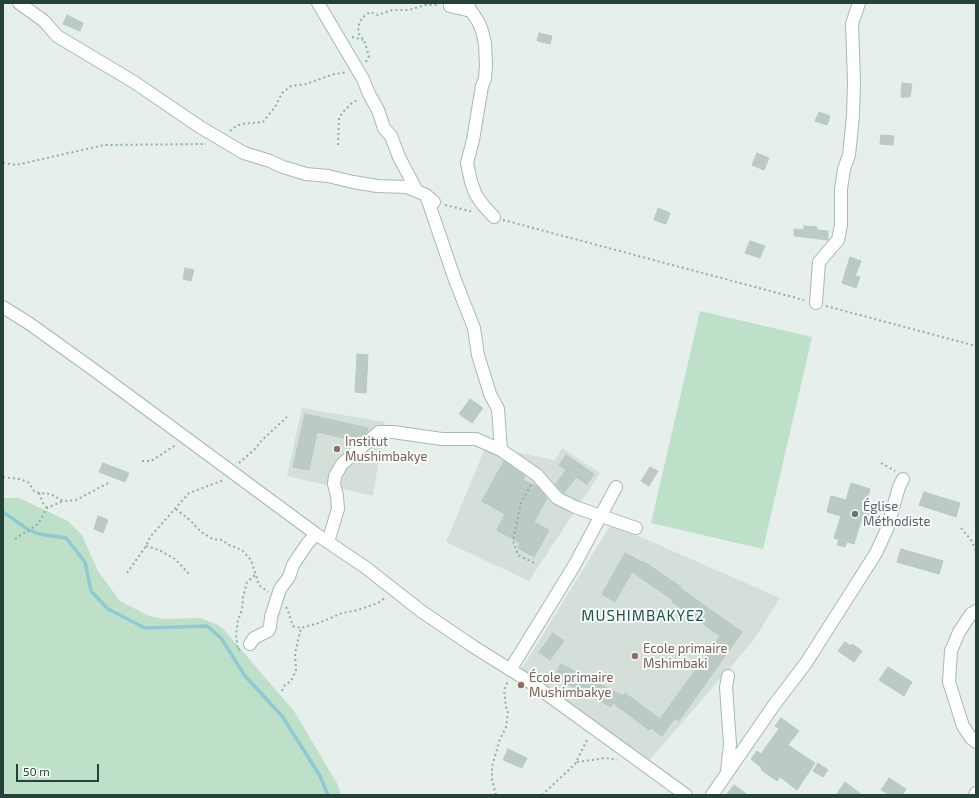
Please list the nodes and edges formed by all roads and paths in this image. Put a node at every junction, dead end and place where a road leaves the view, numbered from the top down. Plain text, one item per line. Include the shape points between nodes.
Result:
1 (19, 3) edge
2 (318, 3) edge
3 (859, 3) edge
4 (450, 6) joint
5 (468, 7) edge
6 (360, 73) junction
7 (369, 94) junction
8 (338, 145) dead end
9 (426, 196) junction
10 (494, 218) junction
11 (816, 303) junction
12 (3, 307) edge
13 (976, 346) edge
14 (287, 417) dead end
15 (187, 439) junction
16 (501, 450) junction
17 (142, 461) dead end
18 (881, 463) dead end
19 (232, 472) junction
20 (537, 475) junction
21 (3, 477) edge
22 (903, 479) joint
23 (110, 482) dead end
24 (616, 487) dead end
25 (39, 493) junction
26 (63, 501) junction
27 (48, 508) junction
28 (176, 509) junction
29 (601, 516) junction
30 (636, 528) dead end
31 (961, 528) dead end
32 (316, 534) junction
33 (15, 539) dead end
34 (328, 542) junction
35 (146, 546) junction
36 (976, 551) edge
37 (534, 563) dead end
38 (127, 573) dead end
39 (189, 574) dead end
40 (255, 575) junction
41 (395, 591) junction
42 (278, 598) junction
43 (976, 611) edge
44 (301, 628) junction
45 (250, 644) dead end
46 (238, 650) dead end
47 (511, 670) junction
48 (728, 676) dead end
49 (282, 691) dead end
50 (594, 729) junction
51 (976, 742) edge
52 (635, 758) junction
53 (577, 762) junction
54 (727, 773) junction
55 (496, 795) edge
56 (542, 795) edge
57 (686, 795) edge
58 (712, 795) edge

1 - 9 street via 44,21 57,36 244,153 306,174 377,186 407,187
2 - 6 street
3 - 11 street via 852,24 852,132 841,189 841,225 838,240 819,262
4 - 5 street
4 - 6 path via 425,5 409,10 392,10 378,16 370,12 362,18 358,27 369,56
5 - 10 street via 482,31 486,74 467,163 476,194
6 - 7 street
7 - 8 path via 352,103 339,118
7 - 9 street via 399,156
9 - 10 path
9 - 16 street via 474,328 478,355 490,394 498,409
10 - 11 path
11 - 13 path
12 - 15 street
14 - 19 path
15 - 17 path via 151,461
15 - 19 street
16 - 20 street
16 - 34 street via 476,439 379,432 342,464 335,476 338,509
18 - 22 path via 898,472
19 - 28 path via 226,479 189,493
19 - 32 street
20 - 29 street via 557,498
20 - 37 path via 521,503 513,541 518,555
21 - 25 path via 28,482 34,491
22 - 54 street via 887,529 876,553 806,663
23 - 26 path via 76,500
24 - 29 street
25 - 26 path via 51,494
25 - 27 path
26 - 27 path
27 - 33 path via 38,524
28 - 35 path via 150,537
28 - 40 path via 200,532 242,550 251,560
29 - 30 street
29 - 47 street
31 - 36 path
32 - 34 street
32 - 42 street via 293,565
34 - 41 street
35 - 38 path
35 - 39 path via 175,559
40 - 42 path via 259,585
40 - 46 path via 247,582 243,597 236,635
41 - 44 path via 378,603
41 - 47 street
42 - 44 path via 288,611 293,626
42 - 45 street via 268,631 254,638
43 - 51 street via 959,632 951,652 949,682 964,726
44 - 49 path via 295,653 296,670
47 - 50 street
47 - 55 path via 504,690 508,711 506,726 492,766
48 - 54 street via 726,687 730,744
50 - 52 street
50 - 53 path
52 - 53 path via 624,761 606,758
52 - 57 street
53 - 56 path
54 - 58 street

